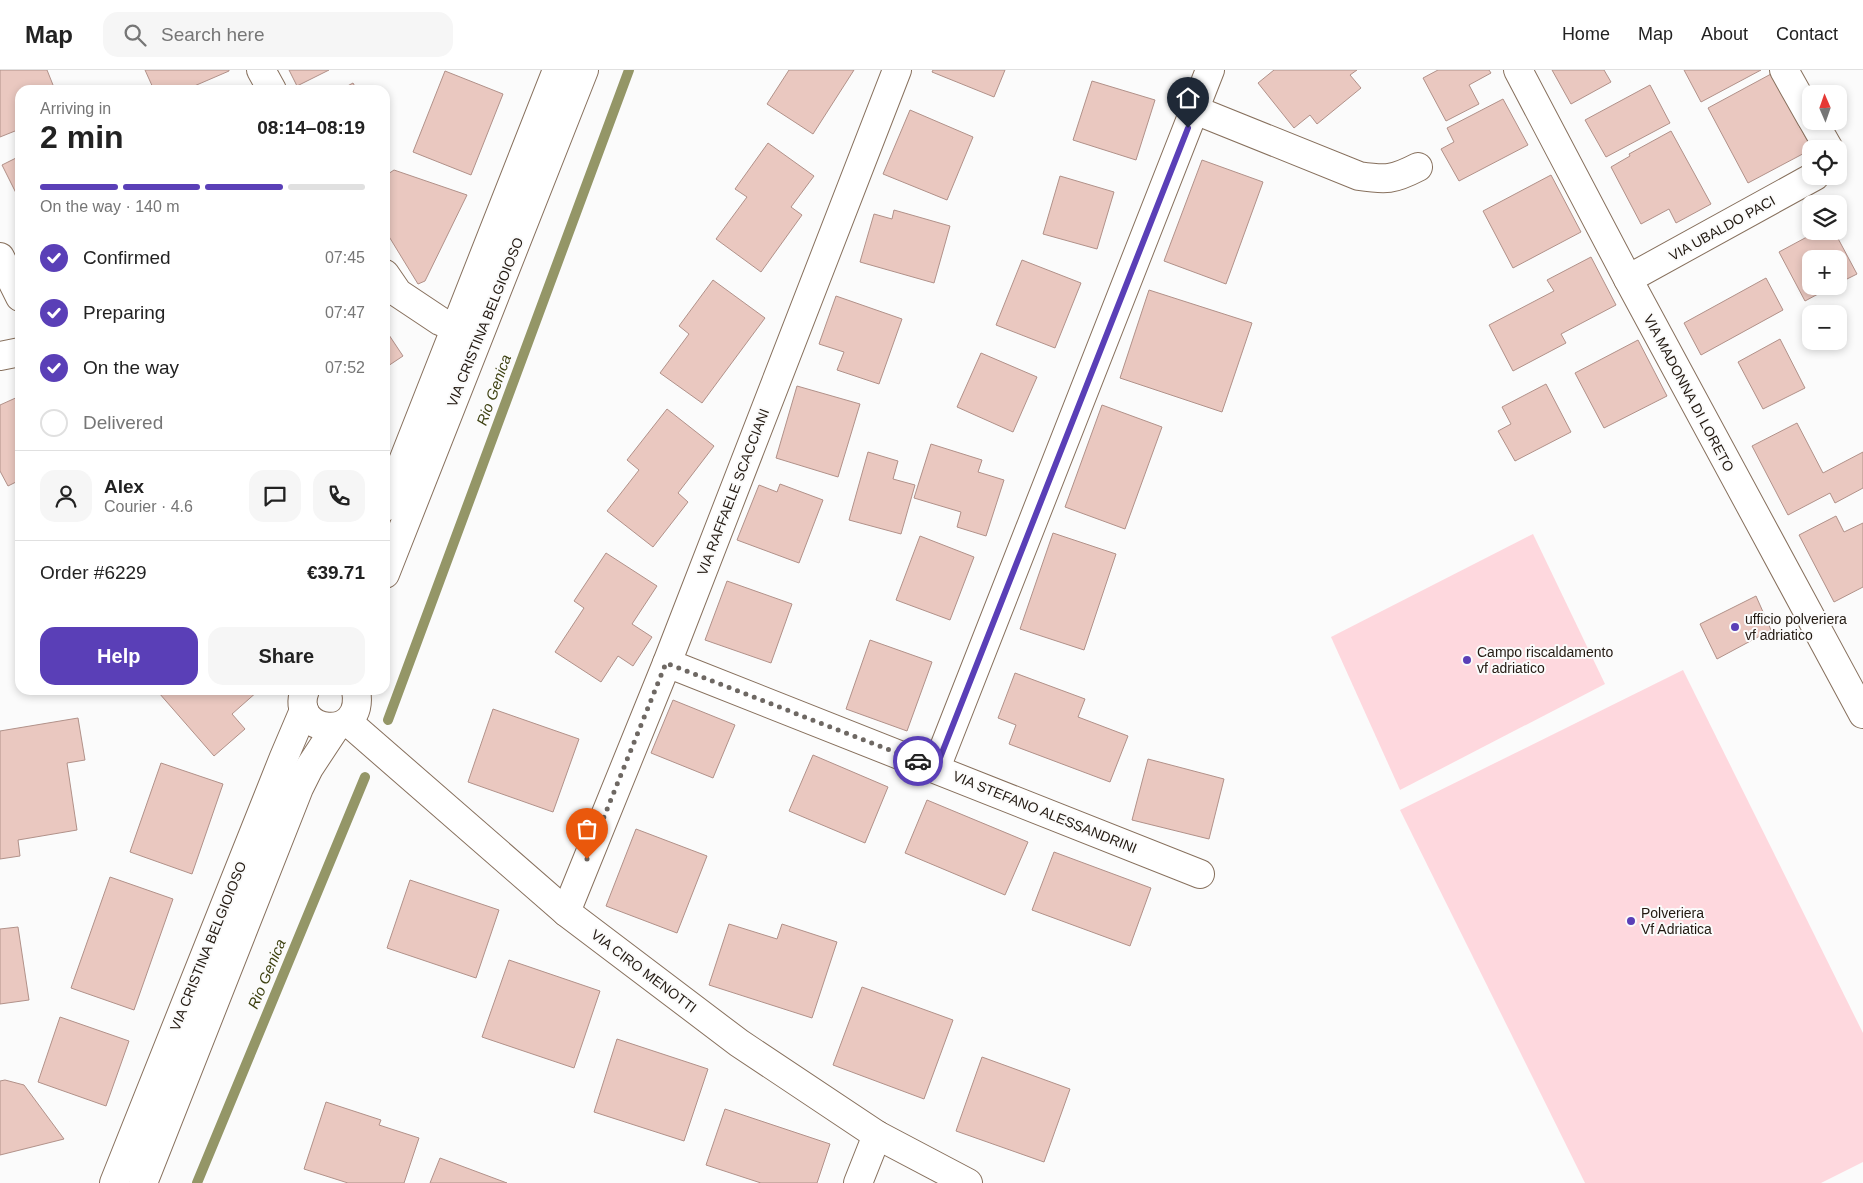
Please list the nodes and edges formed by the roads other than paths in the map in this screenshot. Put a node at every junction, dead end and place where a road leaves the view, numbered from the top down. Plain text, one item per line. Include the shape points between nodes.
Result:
1 (261, 70) edge
2 (558, 70) edge
3 (584, 70) edge
4 (897, 70) edge
5 (1210, 70) edge
6 (1518, 70) edge
7 (1784, 70) edge
8 (269, 85) edge
9 (1802, 102) edge
10 (1195, 110) junction
11 (1418, 167) dead end
12 (1802, 184) edge
13 (0, 257) edge
14 (1628, 279) junction
15 (390, 282) edge
16 (15, 287) edge
17 (456, 328) junction
18 (15, 353) edge
19 (0, 356) edge
20 (390, 494) edge
21 (390, 561) edge
22 (666, 663) junction
23 (357, 695) edge
24 (305, 700) edge
25 (1863, 714) edge
26 (342, 724) junction
27 (936, 768) junction
28 (1200, 874) dead end
29 (566, 912) junction
30 (877, 1135) junction
31 (114, 1183) edge
32 (143, 1183) edge
33 (858, 1183) edge
34 (968, 1183) edge

1 - 8 street
2 - 17 street, VIA CRISTINA BELGIOIOSO
3 - 21 street, VIA CRISTINA BELGIOIOSO
4 - 22 street, VIA RAFFAELE SCACCIANI
5 - 10 street
6 - 14 street, VIA MADONNA DI LORETO
7 - 9 street
10 - 11 street via 1359,176 1385,180
10 - 27 street
12 - 14 street, VIA UBALDO PACI
13 - 16 street
14 - 25 street, VIA MADONNA DI LORETO
15 - 17 street via 398,294 440,322
17 - 20 street, VIA CRISTINA BELGIOIOSO
18 - 19 street
22 - 27 street, VIA STEFANO ALESSANDRINI
22 - 29 street, VIA RAFFAELE SCACCIANI
23 - 26 street, VIA CRISTINA BELGIOIOSO via 355,713
24 - 26 street, VIA CRISTINA BELGIOIOSO via 309,719 326,728
24 - 31 street, VIA CRISTINA BELGIOIOSO
26 - 29 street, VIA CIRO MENOTTI
26 - 32 street, VIA CRISTINA BELGIOIOSO via 309,768 299,788
27 - 28 street, VIA STEFANO ALESSANDRINI
29 - 30 street, VIA CIRO MENOTTI via 739,1042
30 - 33 street
30 - 34 street, VIA CIRO MENOTTI

